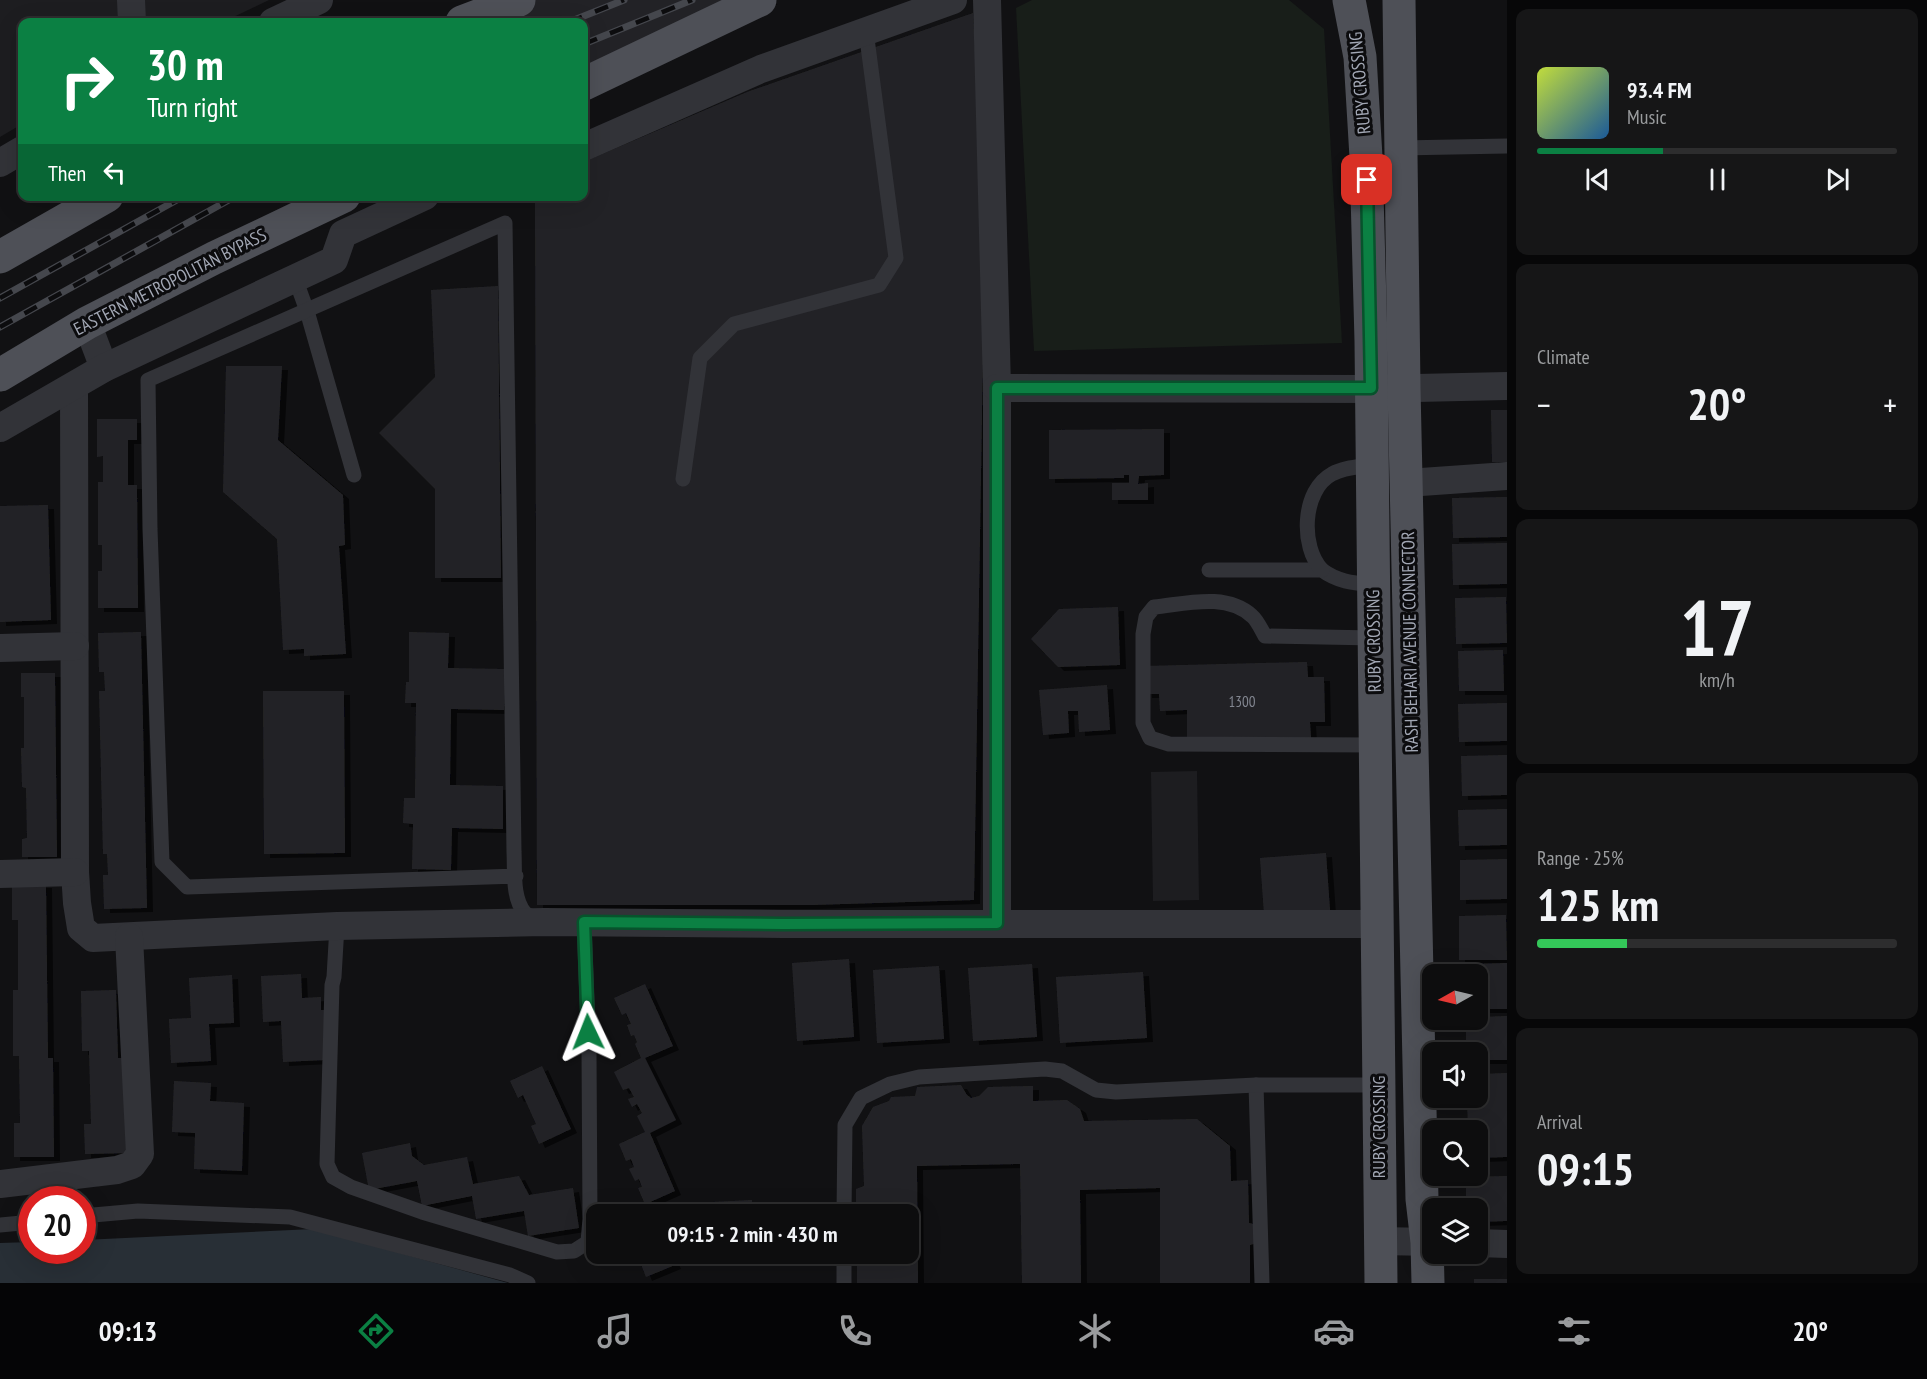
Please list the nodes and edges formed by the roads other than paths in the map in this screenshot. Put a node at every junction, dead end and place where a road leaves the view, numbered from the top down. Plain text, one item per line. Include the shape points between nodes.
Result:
1 (130, 0) edge
2 (319, 0) edge
3 (519, 0) edge
4 (760, 0) edge
5 (953, 0) edge
6 (987, 0) edge
7 (1399, 0) edge
8 (1349, 2) edge
9 (132, 18) edge
10 (281, 18) edge
11 (472, 18) edge
12 (866, 31) junction
13 (588, 82) edge
14 (588, 145) edge
15 (1507, 146) edge
16 (1400, 148) junction
17 (18, 152) edge
18 (0, 163) edge
19 (98, 201) edge
20 (334, 201) edge
21 (414, 201) edge
22 (0, 256) edge
23 (295, 278) junction
24 (307, 311) junction
25 (87, 324) junction
26 (104, 368) junction
27 (0, 375) edge
28 (74, 386) junction
29 (1507, 386) edge
30 (997, 388) junction
31 (1371, 388) junction
32 (1404, 388) junction
33 (0, 428) edge
34 (1372, 465) junction
35 (354, 475) dead end
36 (1507, 476) edge
37 (683, 479) dead end
38 (1407, 483) junction
39 (1209, 570) dead end
40 (1322, 570) junction
41 (1374, 585) junction
42 (1374, 638) junction
43 (75, 646) junction
44 (0, 648) edge
45 (1375, 745) junction
46 (75, 872) junction
47 (0, 874) edge
48 (516, 876) junction
49 (544, 922) junction
50 (584, 922) junction
51 (997, 923) junction
52 (1377, 924) junction
53 (337, 926) junction
54 (129, 937) junction
55 (1256, 1085) junction
56 (1379, 1085) junction
57 (0, 1184) edge
58 (1422, 1199) edge
59 (844, 1204) edge
60 (96, 1214) edge
61 (18, 1223) edge
62 (0, 1225) edge
63 (1380, 1241) junction
64 (1422, 1242) edge
65 (1488, 1243) edge
66 (1507, 1244) edge
67 (844, 1264) edge
68 (1429, 1264) edge
69 (528, 1283) edge
70 (844, 1283) edge
71 (1262, 1283) edge
72 (1381, 1283) edge
73 (1428, 1283) edge

1 - 9 street
2 - 10 street
3 - 11 main road
4 - 13 main road
5 - 12 street
6 - 30 street
7 - 16 main road, RASH BEHARI AVENUE CONNECTOR
8 - 31 main road, RUBY CROSSING via 1360,57 1366,156
12 - 14 street via 761,69
12 - 37 lane via 896,258 879,285 734,324 700,358
15 - 16 lane
16 - 32 main road, RASH BEHARI AVENUE CONNECTOR
17 - 18 street
19 - 22 main road
20 - 25 main road, EASTERN METROPOLITAN BYPASS
21 - 23 street via 343,234 334,260
23 - 24 lane
23 - 26 street
24 - 35 lane
24 - 48 lane via 505,223
24 - 48 lane via 148,380 162,862 187,887
25 - 26 street
25 - 27 main road, EASTERN METROPOLITAN BYPASS
26 - 28 street
28 - 33 street
28 - 43 street
29 - 32 street
30 - 31 street
30 - 51 street
31 - 32 street
31 - 34 main road, RUBY CROSSING
32 - 38 main road, RASH BEHARI AVENUE CONNECTOR
34 - 40 lane via 1333,473 1318,485 1308,523 1310,548
34 - 41 main road, RUBY CROSSING
36 - 38 street
38 - 58 main road, RASH BEHARI AVENUE CONNECTOR
39 - 40 lane
40 - 41 lane via 1345,582
41 - 42 main road, RUBY CROSSING
42 - 45 main road, RUBY CROSSING
42 - 45 lane via 1265,636 1252,616 1232,604 1210,601 1154,607 1146,617 1143,634 1143,723 1150,738 1168,744
43 - 44 street
43 - 46 street
45 - 52 main road, RUBY CROSSING
46 - 47 street
46 - 54 street via 81,928 93,938
48 - 49 lane via 517,899 526,913
49 - 50 street
49 - 53 street
50 - 51 street
50 - 53 lane via 590,1231 588,1242 574,1251 557,1252 422,1212 333,1177 327,1164
51 - 52 street
52 - 56 main road, RUBY CROSSING
53 - 54 street
54 - 57 street via 140,1154 132,1166 117,1170
55 - 56 lane
55 - 59 lane via 1116,1092 1096,1090 1062,1071 1046,1069 919,1077 890,1084 861,1098 844,1125
55 - 71 lane
56 - 63 main road, RUBY CROSSING
60 - 69 lane via 138,1210 290,1217
61 - 62 lane
63 - 64 street
63 - 72 main road, RUBY CROSSING
65 - 66 street
67 - 70 lane
68 - 73 main road, RASH BEHARI AVENUE CONNECTOR

